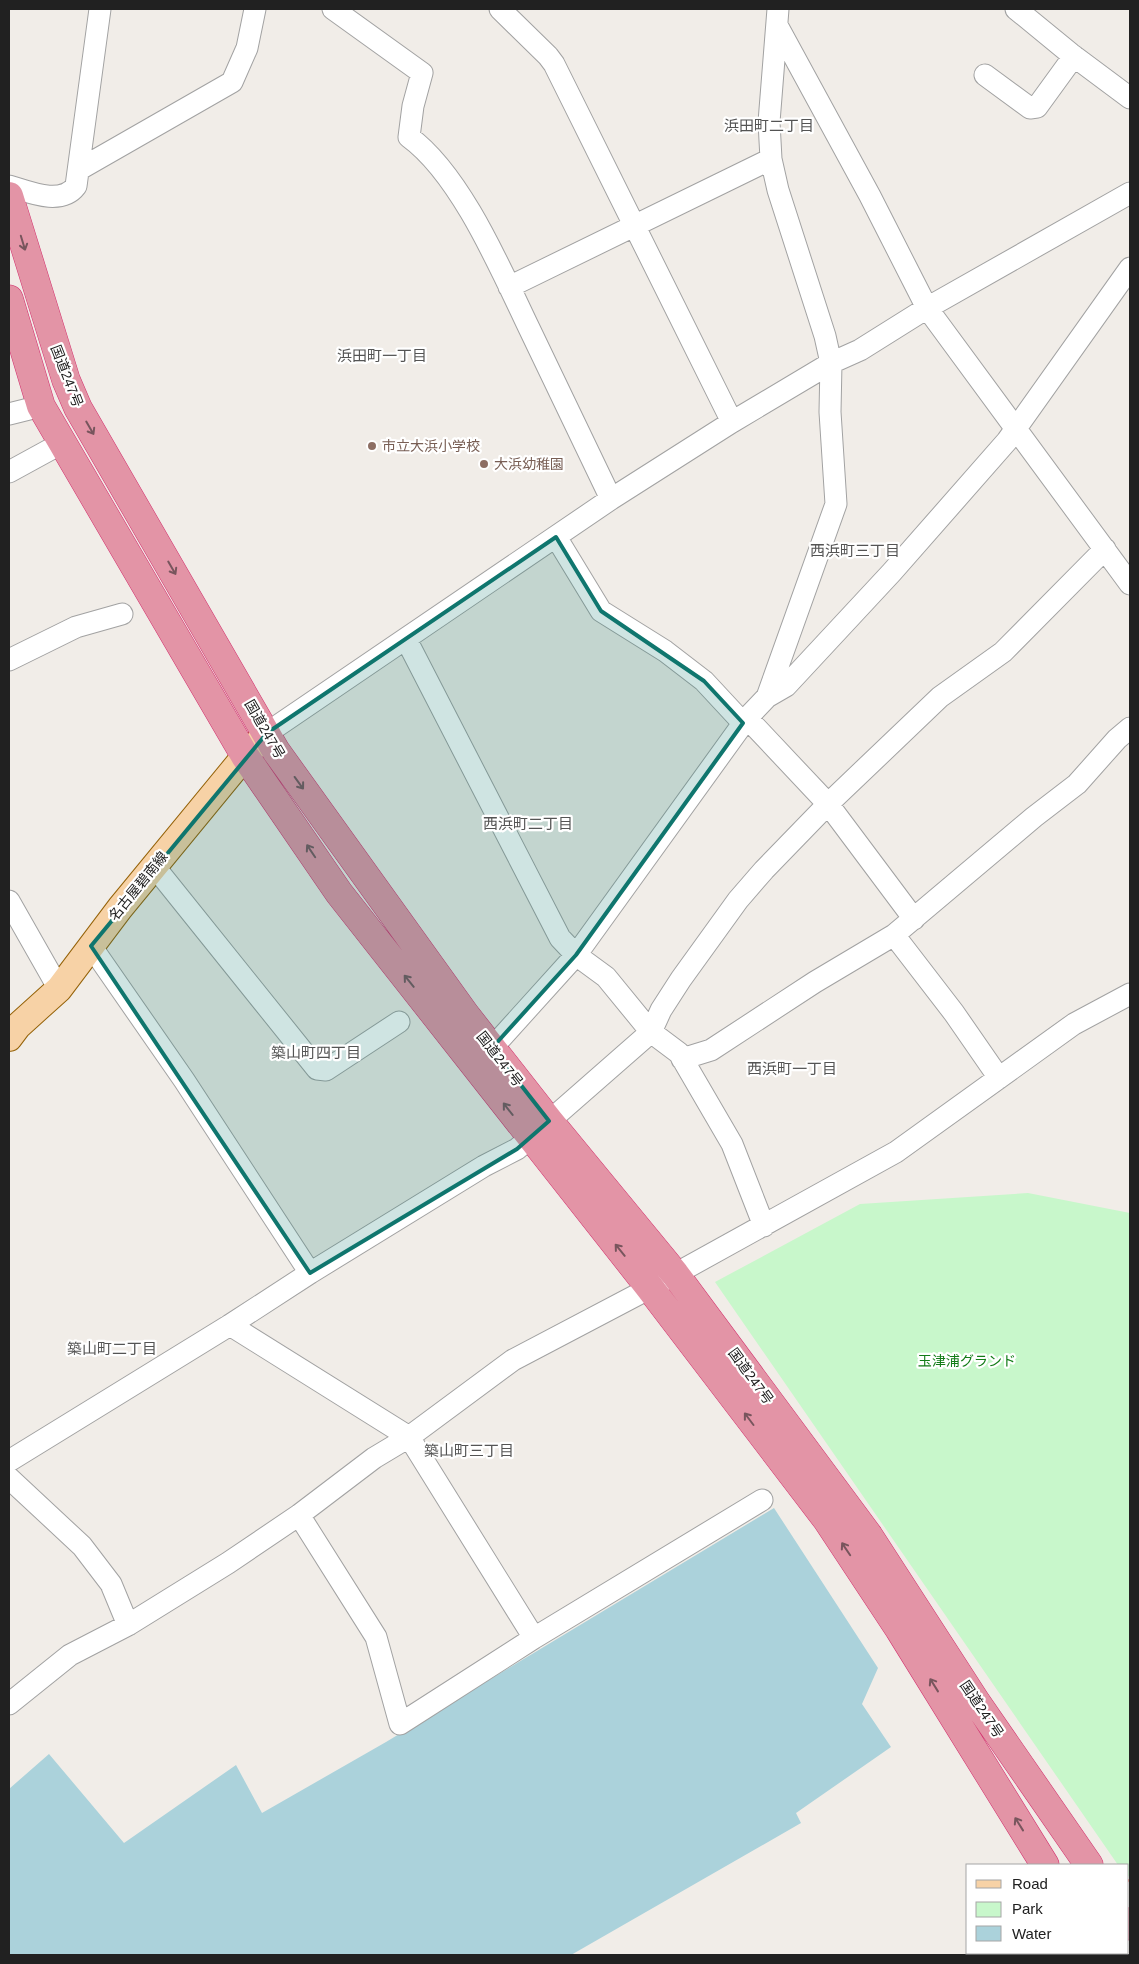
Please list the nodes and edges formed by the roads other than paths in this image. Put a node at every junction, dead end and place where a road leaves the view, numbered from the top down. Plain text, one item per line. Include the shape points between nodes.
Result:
1 (100, 9) edge
2 (255, 9) edge
3 (332, 9) edge
4 (500, 9) edge
5 (1016, 9) edge
6 (778, 18) edge
7 (1074, 56) junction
8 (985, 75) dead end
9 (1130, 98) edge
10 (771, 159) junction
11 (80, 169) junction
12 (9, 186) edge
13 (1130, 193) edge
14 (9, 196) edge
15 (635, 227) junction
16 (1130, 268) edge
17 (509, 287) junction
18 (9, 299) edge
19 (927, 308) junction
20 (831, 363) junction
21 (41, 406) junction
22 (9, 414) edge
23 (732, 422) junction
24 (1017, 427) junction
25 (62, 442) junction
26 (9, 472) edge
27 (611, 500) junction
28 (556, 537) junction
29 (1104, 549) junction
30 (1130, 584) edge
31 (122, 614) dead end
32 (406, 639) junction
33 (9, 660) edge
34 (767, 697) junction
35 (745, 721) junction
36 (1130, 728) edge
37 (267, 732) junction
38 (245, 756) junction
39 (828, 804) junction
40 (154, 866) junction
41 (9, 901) edge
42 (914, 919) junction
43 (894, 936) junction
44 (91, 946) junction
45 (576, 955) junction
46 (59, 989) junction
47 (1130, 994) edge
48 (399, 1022) dead end
49 (651, 1032) junction
50 (9, 1038) edge
51 (492, 1048) junction
52 (682, 1058) junction
53 (999, 1078) junction
54 (539, 1130) junction
55 (764, 1226) junction
56 (310, 1273) junction
57 (675, 1274) junction
58 (650, 1288) junction
59 (230, 1325) junction
60 (409, 1437) junction
61 (9, 1461) edge
62 (9, 1478) edge
63 (762, 1500) dead end
64 (299, 1515) junction
65 (128, 1625) junction
66 (534, 1638) junction
67 (9, 1704) edge
68 (1044, 1864) edge
69 (1088, 1864) edge

1 - 11 street
2 - 11 street via 247,48 232,82
3 - 17 street via 422,73 409,137 423,147 452,182
4 - 15 street via 554,64
5 - 7 street
6 - 10 street via 769,122
6 - 19 street
7 - 8 street via 1037,107 1030,108
7 - 9 street
10 - 15 street
10 - 20 street
11 - 12 street via 76,186 71,193 64,195 38,195
13 - 19 street
14 -> 37 highway, 国道247号 via 66,380 78,408
15 - 17 street
15 - 23 street
16 - 24 street
17 - 27 street
18 - 21 highway, 国道247号
19 - 20 street via 860,350
19 - 24 street
20 - 23 street
20 - 34 street via 830,412 836,504
21 - 22 street
21 - 25 highway, 国道247号
23 - 27 street
24 - 29 street
24 - 34 street via 892,572 786,686
25 - 26 street
25 - 38 highway, 国道247号
27 - 28 street
28 - 32 street
28 - 35 street via 601,611 666,651 704,681
29 - 30 street
29 - 39 street via 1003,652 940,697
31 - 33 street via 76,628
32 - 37 street
32 - 45 street via 560,938
34 - 35 street
35 - 39 street
35 - 45 street
36 - 42 street via 1116,739 1077,784
37 - 38 main road, 名古屋碧南線
37 -> 51 highway, 国道247号 via 282,759
38 - 40 main road, 名古屋碧南線
54 -> 38 highway, 国道247号 via 421,995 339,893
39 - 42 street
39 - 49 street via 738,900 681,979
40 - 44 main road, 名古屋碧南線
40 - 48 street via 317,1069 326,1070
41 - 46 street
42 - 43 street
43 - 52 street via 815,982 711,1050
43 - 53 street
44 - 46 main road, 名古屋碧南線
44 - 56 street via 184,1080
45 - 49 street via 606,977
45 - 51 street
46 - 50 main road, 名古屋碧南線
47 - 53 street via 1074,1024
49 - 52 street
49 - 54 street
51 - 54 highway, 国道247号
52 - 55 street via 732,1144
53 - 55 street via 896,1152
54 - 56 street via 517,1148
54 - 57 highway, 国道247号
58 -> 54 highway, 国道247号
55 - 57 street
56 - 59 street
57 - 58 street
57 - 69 highway, 国道247号 via 870,1536 977,1703
58 - 60 street via 513,1360
68 -> 58 highway, 国道247号 via 899,1629 827,1520
59 - 60 street
59 - 61 street
60 - 64 street via 374,1458
60 - 66 street
62 - 65 street via 82,1546 111,1584
63 - 66 street
64 - 65 street
64 - 66 street via 376,1637 400,1724
65 - 67 street via 70,1655

